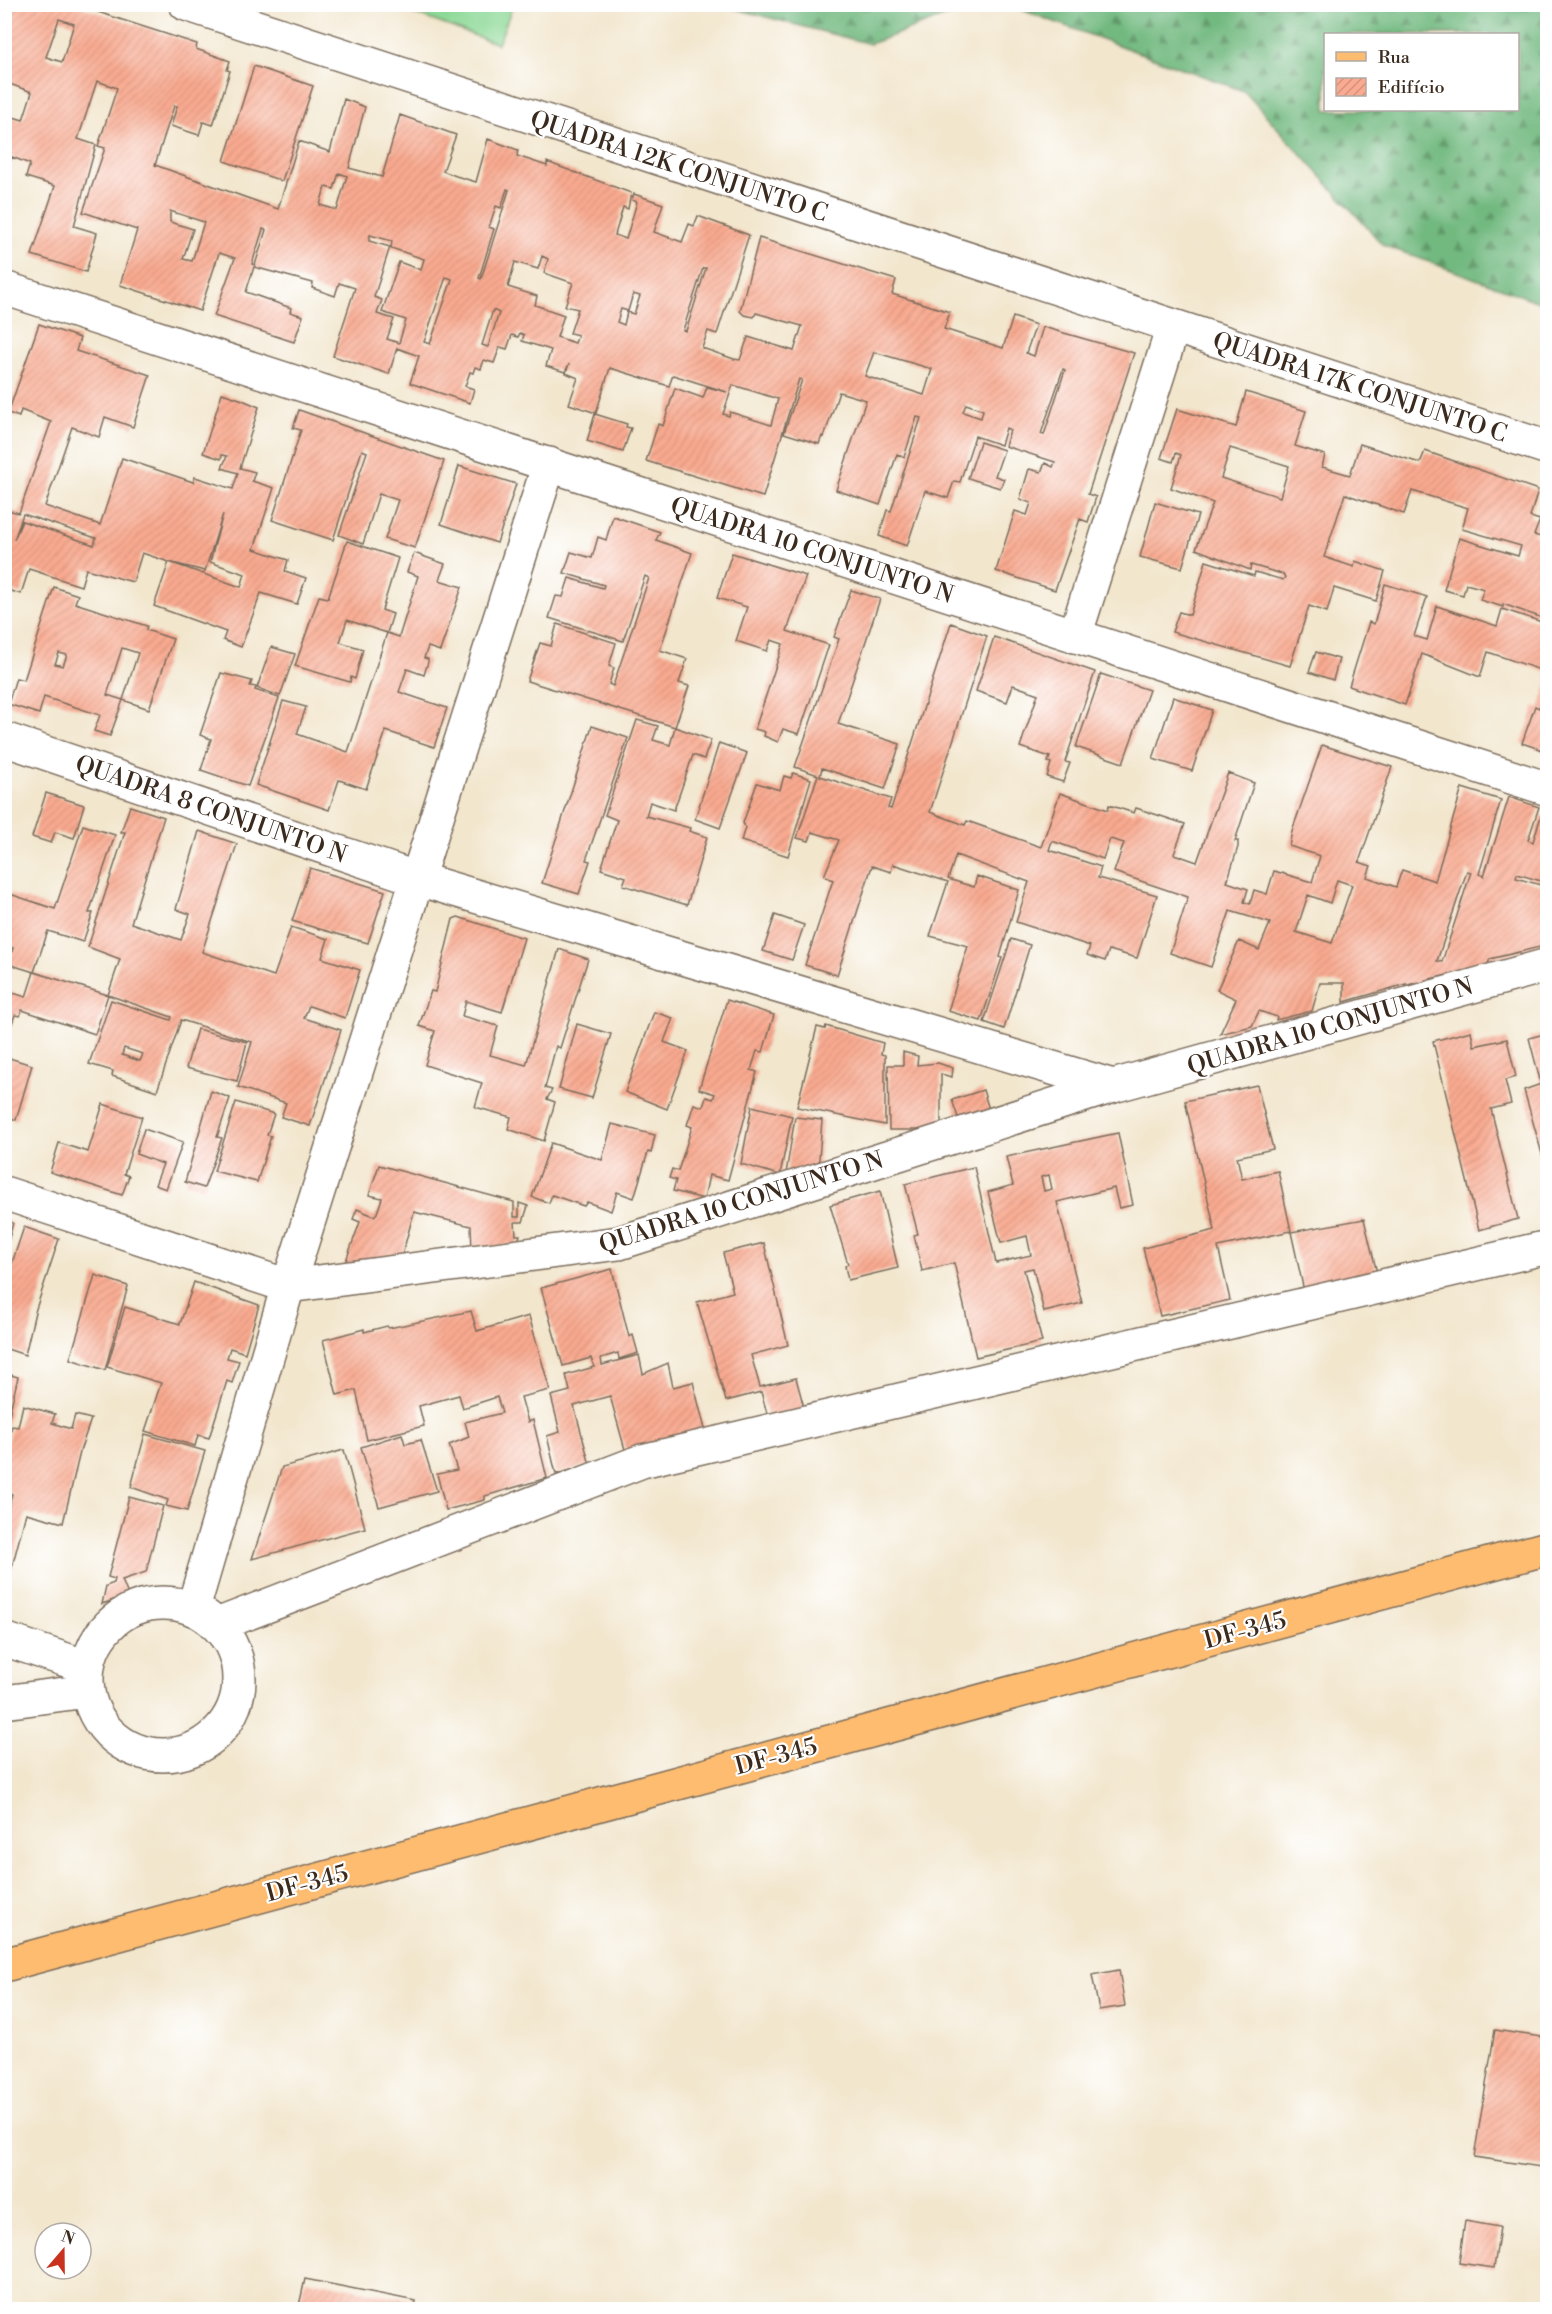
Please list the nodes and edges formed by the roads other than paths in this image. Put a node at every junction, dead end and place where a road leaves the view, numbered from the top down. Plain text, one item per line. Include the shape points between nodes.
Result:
1 (186, 4) edge
2 (4, 288) edge
3 (1173, 327) junction
4 (1548, 448) edge
5 (549, 464) junction
6 (1075, 636) junction
7 (4, 739) edge
8 (1548, 789) edge
9 (418, 879) junction
10 (1548, 964) edge
11 (1113, 1086) junction
12 (4, 1193) edge
13 (1548, 1247) edge
14 (288, 1287) junction
15 (1548, 1548) edge
16 (205, 1617) junction
17 (4, 1639) edge
18 (87, 1679) junction
19 (4, 1702) edge
20 (4, 1965) edge

1 - 3 street, QUADRA 12K CONJUNTO C
2 - 5 street, QUADRA 10 CONJUNTO N
3 - 4 street, QUADRA 17K CONJUNTO C
3 - 6 street
5 - 6 street, QUADRA 10 CONJUNTO N
5 - 9 street
6 - 8 street, QUADRA 10 CONJUNTO N
7 - 9 street, QUADRA 8 CONJUNTO N
9 - 11 street
9 - 14 street
10 - 11 street, QUADRA 10 CONJUNTO N
11 - 14 street, QUADRA 10 CONJUNTO N via 619,1243
12 - 14 street
13 - 16 street via 642,1461
14 - 16 street
15 - 20 main road, DF-345 / DF-345
16 - 18 street via 171,1603 147,1605 125,1613 107,1626 94,1645
16 - 18 street via 232,1646 240,1671 238,1697 228,1722 210,1741 186,1753 160,1756 135,1750 112,1737 95,1716
17 - 18 street
18 - 19 street

